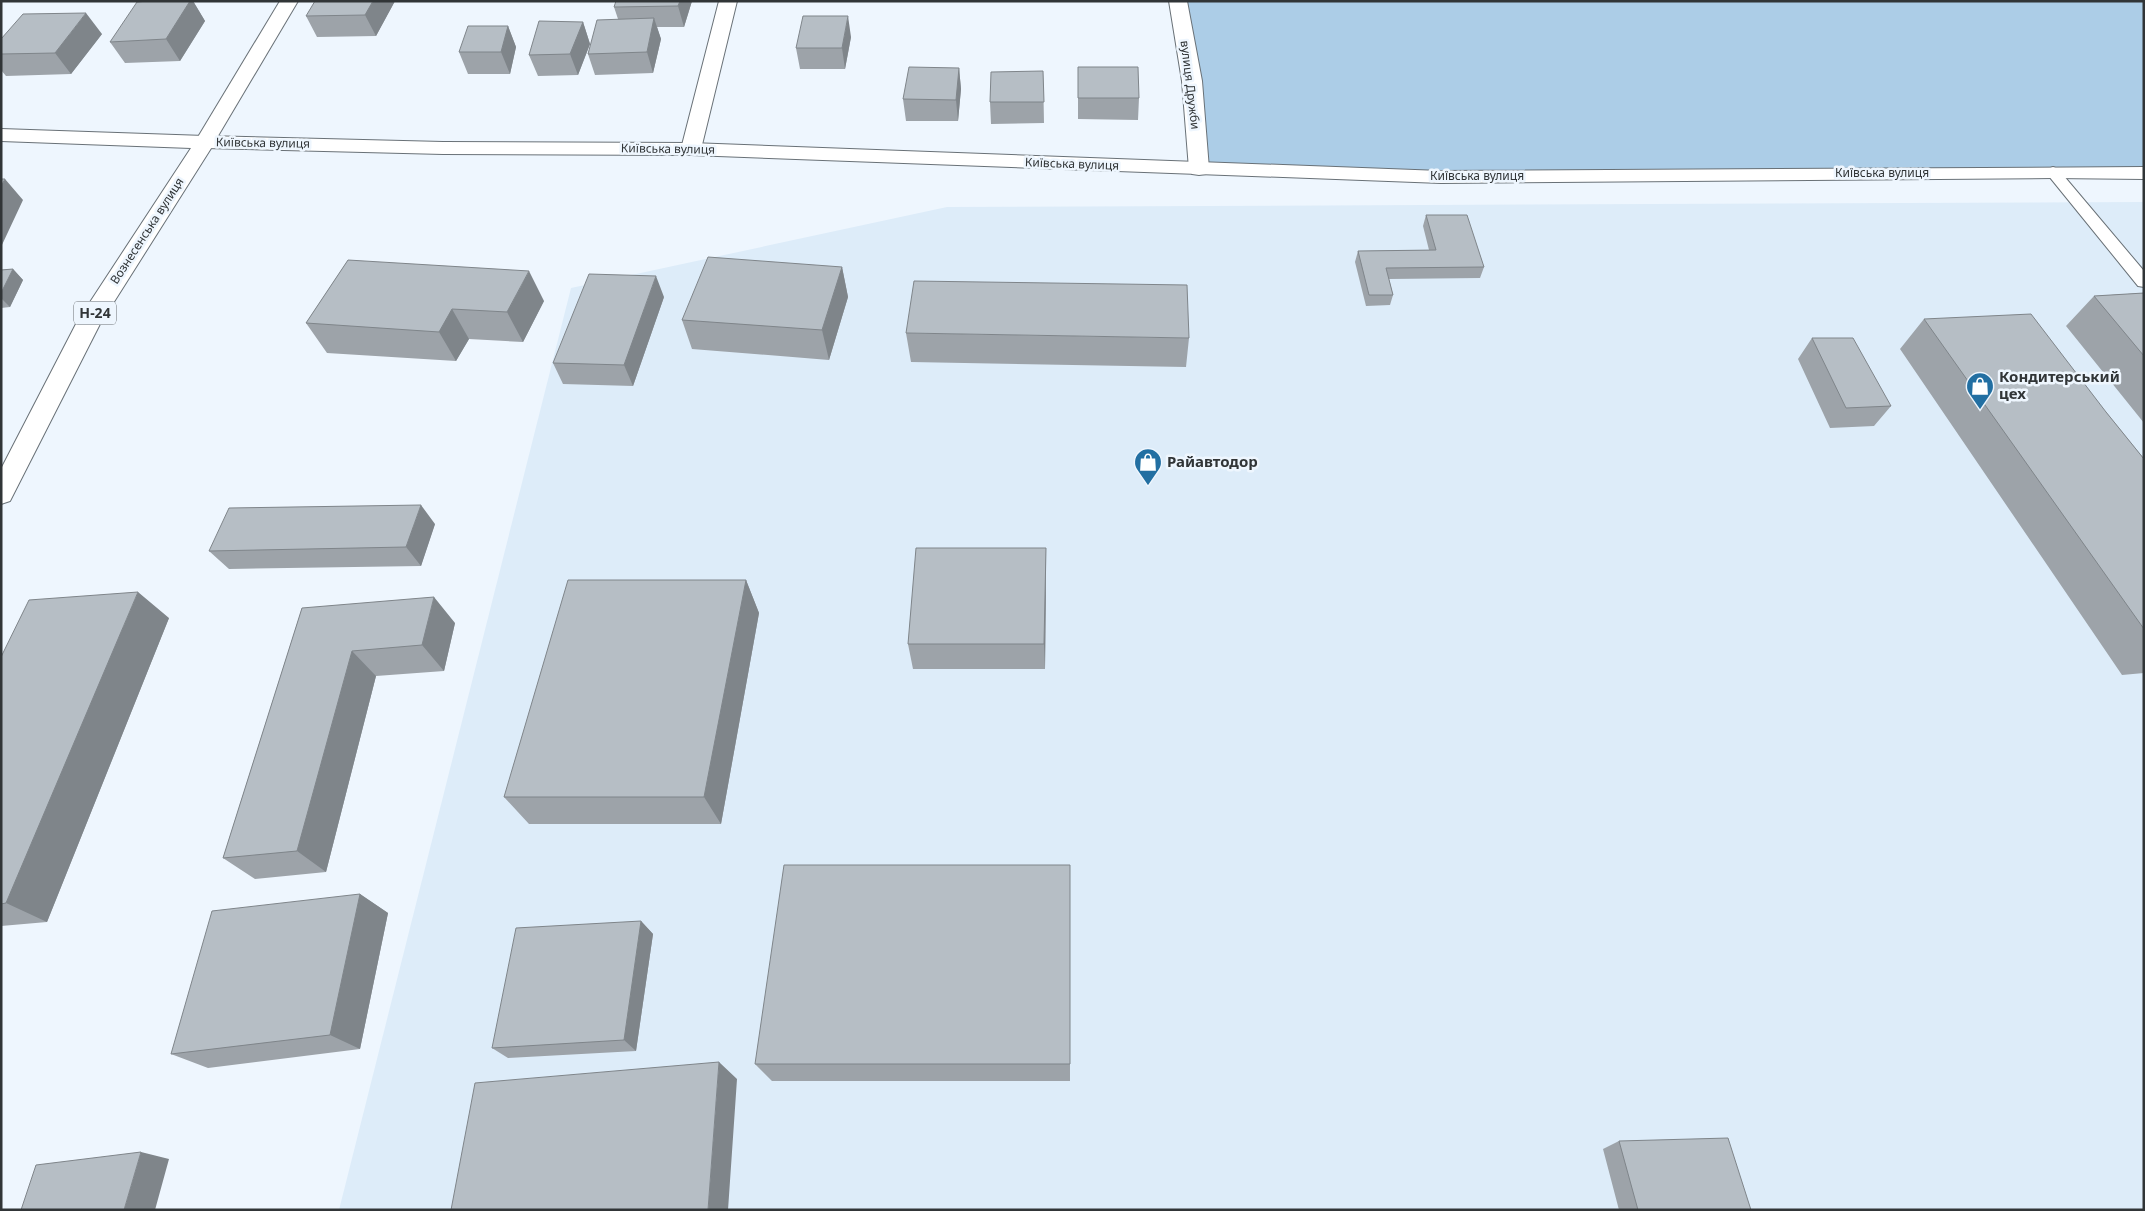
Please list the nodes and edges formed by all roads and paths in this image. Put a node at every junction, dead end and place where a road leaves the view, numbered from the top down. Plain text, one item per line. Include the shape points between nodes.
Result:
1 (289, 1) edge
2 (728, 1) edge
3 (1178, 1) edge
4 (1, 135) edge
5 (205, 142) junction
6 (691, 148) junction
7 (1200, 169) junction
8 (2053, 172) junction
9 (2144, 173) edge
10 (2144, 282) edge
11 (1, 494) edge

1 - 5 main road, Вознесенська вулиця
2 - 6 main road
3 - 7 main road, вулиця Дружби via 1192,81
4 - 5 main road, Київська вулиця
5 - 6 main road, Київська вулиця via 444,148
5 - 11 main road, Вознесенська вулиця / Н-24 via 89,322
6 - 7 main road, Київська вулиця
7 - 8 main road, Київська вулиця via 1441,177
8 - 9 main road, Київська вулиця
8 - 10 lane

